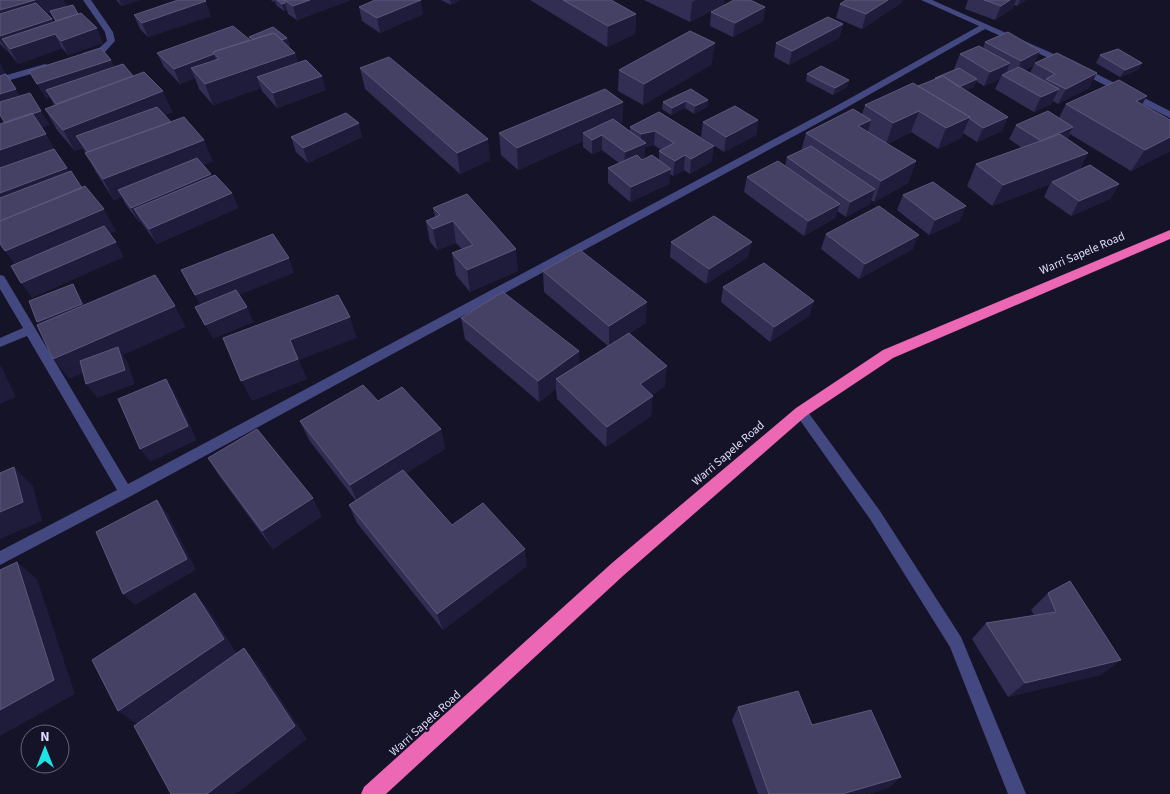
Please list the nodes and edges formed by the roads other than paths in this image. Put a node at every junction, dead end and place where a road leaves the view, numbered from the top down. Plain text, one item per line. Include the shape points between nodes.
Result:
1 (87, 0) edge
2 (925, 0) edge
3 (985, 26) junction
4 (77, 58) edge
5 (52, 66) edge
6 (0, 80) edge
7 (1170, 115) edge
8 (1170, 234) edge
9 (0, 279) edge
10 (30, 329) junction
11 (0, 343) edge
12 (801, 412) junction
13 (126, 492) junction
14 (0, 558) edge
15 (371, 794) edge
16 (1017, 794) edge

1 - 4 street via 110,32 111,41 102,50
2 - 3 street
3 - 7 street
3 - 13 street via 832,112
5 - 6 street
8 - 12 highway, Warri Sapele Road via 888,354
9 - 10 street
10 - 11 street
10 - 13 street
12 - 15 highway, Warri Sapele Road via 618,569
12 - 16 street via 875,515 956,642
13 - 14 street

